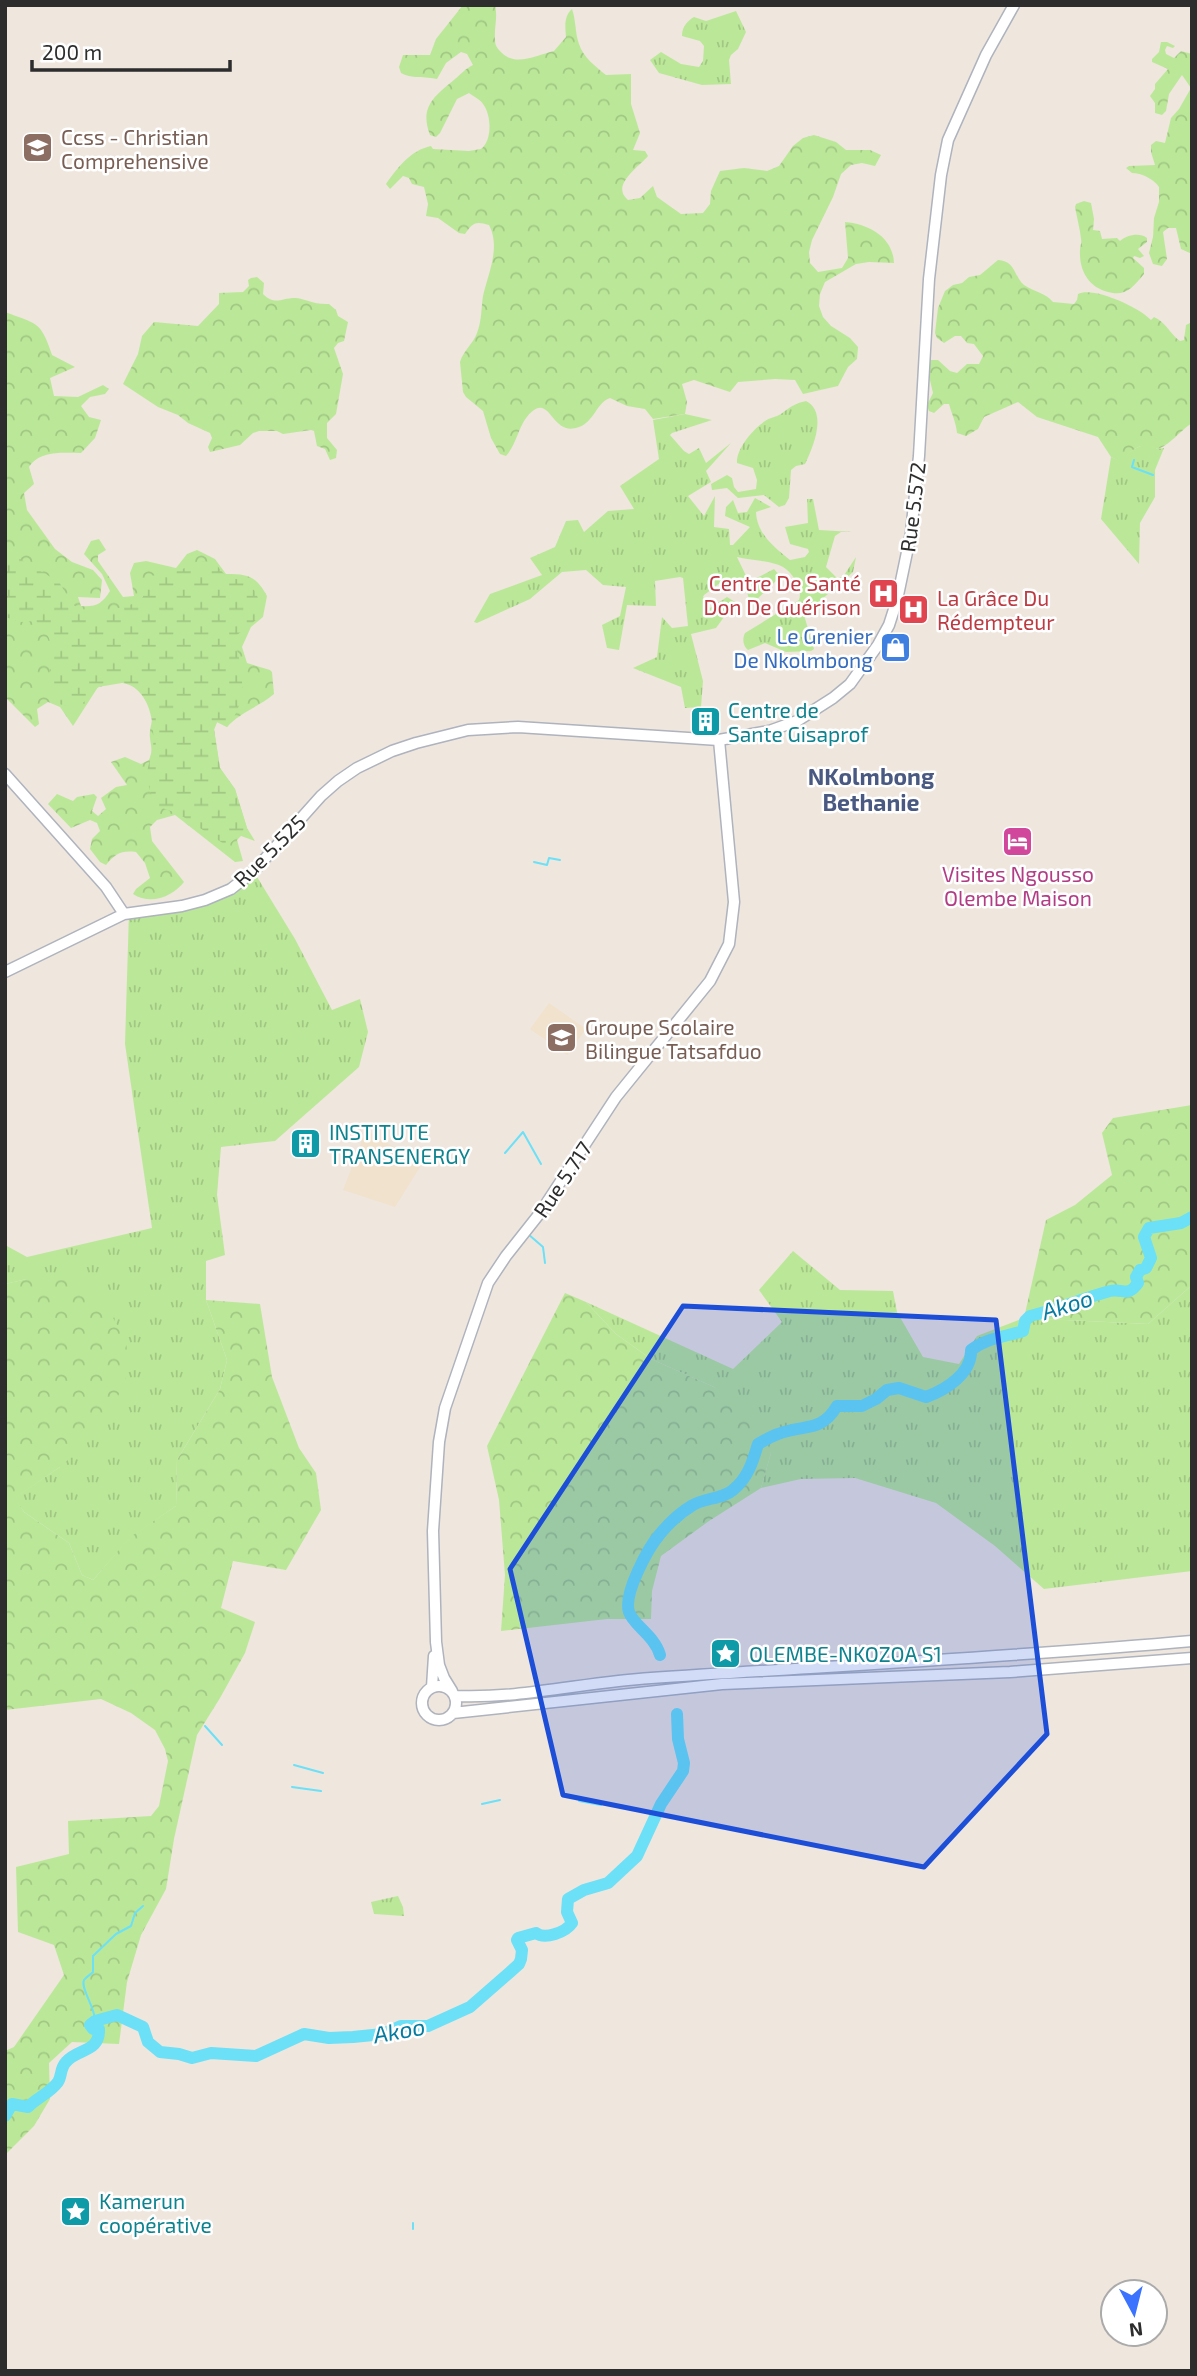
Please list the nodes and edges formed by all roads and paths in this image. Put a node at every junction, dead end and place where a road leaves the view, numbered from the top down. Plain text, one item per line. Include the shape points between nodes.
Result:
1 (1014, 5) edge
2 (719, 740) junction
3 (373, 760) joint
4 (5, 774) edge
5 (124, 914) junction
6 (5, 972) edge
7 (1192, 1641) edge
8 (436, 1642) junction
9 (1192, 1658) edge
10 (432, 1688) junction
11 (453, 1693) junction
12 (453, 1713) junction

1 - 2 street, Rue 5.572 via 948,140 929,279 914,517 889,625 850,684 815,710 776,729
2 - 3 street, Rue 5.572 via 549,728 468,730
2 - 8 street, Rue 5.717 via 734,902 729,944 710,981 615,1097 488,1283 450,1392 439,1442 433,1531
3 - 5 street, Rue 5.525 via 338,780 255,870 231,889 182,906
4 - 5 street via 106,887
5 - 6 street, Rue 5.525
7 - 11 street via 646,1678 483,1697
8 - 10 street, Rue 5.717
8 - 11 street, Rue 5.717 via 439,1665
9 - 12 street via 1010,1672 722,1684
10 - 11 street via 442,1686
10 - 12 street via 423,1698 425,1712 437,1720
11 - 12 street via 457,1702

